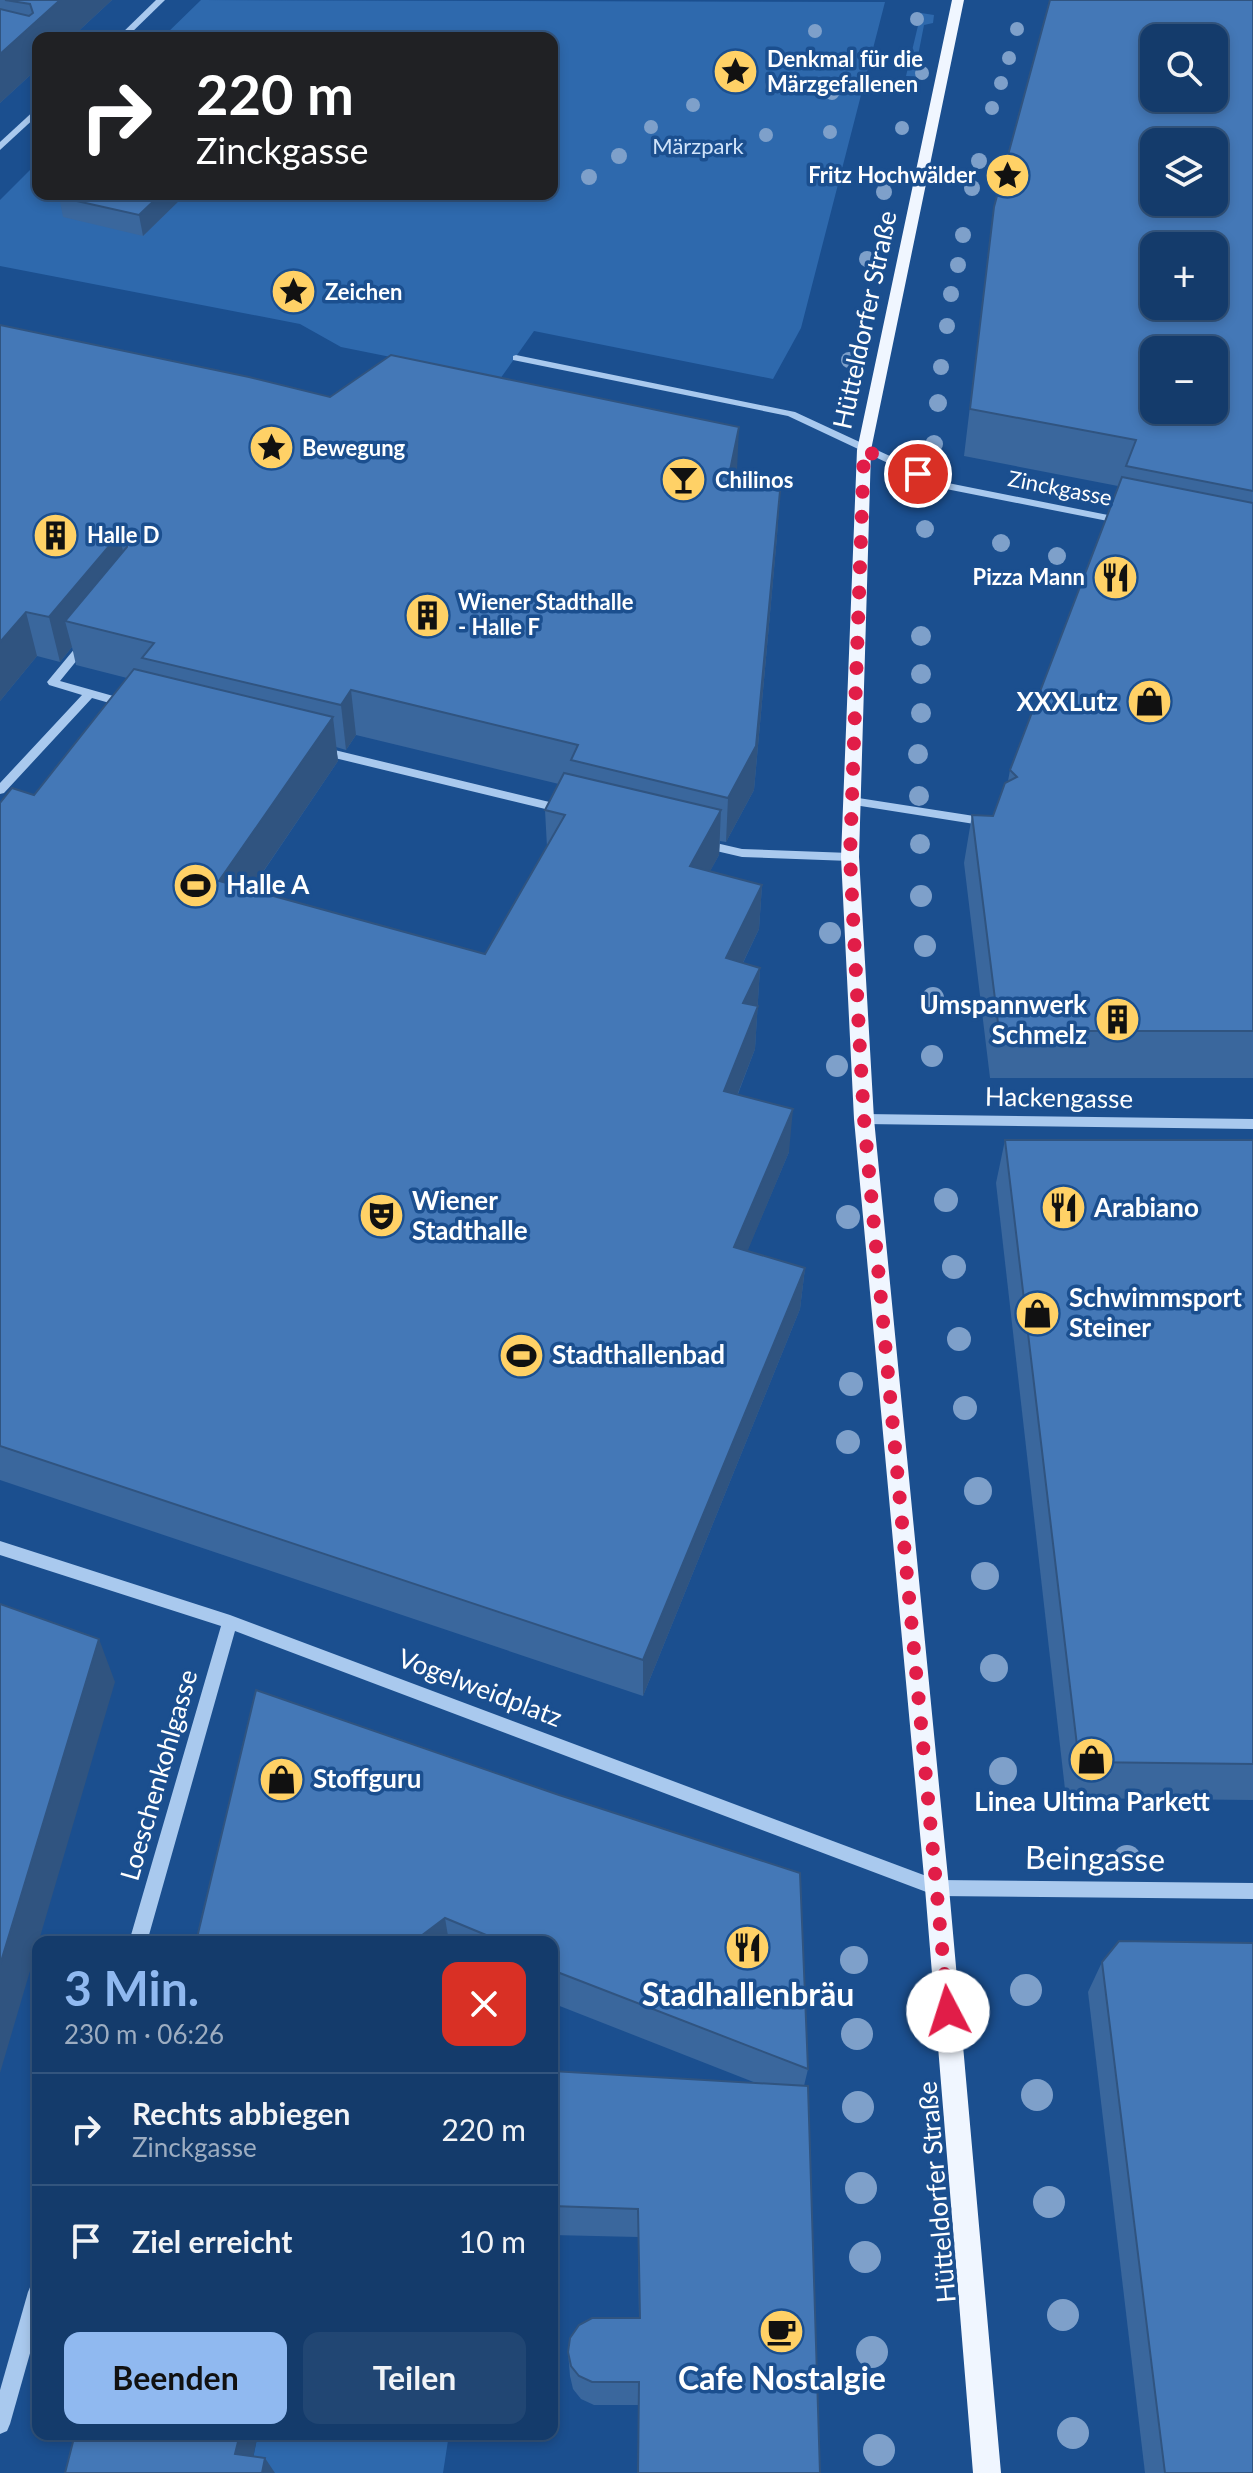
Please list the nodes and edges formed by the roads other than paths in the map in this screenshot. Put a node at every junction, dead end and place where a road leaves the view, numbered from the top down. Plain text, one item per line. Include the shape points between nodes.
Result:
1 (161, 0) edge
2 (958, 0) edge
3 (127, 32) edge
4 (32, 116) edge
5 (0, 147) edge
6 (516, 358) dead end
7 (864, 450) junction
8 (1130, 522) edge
9 (92, 635) edge
10 (90, 694) junction
11 (136, 706) edge
12 (307, 747) edge
13 (0, 790) edge
14 (852, 801) junction
15 (587, 815) edge
16 (1000, 824) edge
17 (696, 842) edge
18 (850, 857) junction
19 (864, 1119) junction
20 (1253, 1124) edge
21 (0, 1548) edge
22 (230, 1622) junction
23 (937, 1888) junction
24 (1253, 1891) edge
25 (140, 1936) edge
26 (32, 2313) edge
27 (0, 2424) edge
28 (987, 2473) edge

1 - 3 street
2 - 7 main road, Hütteldorfer Straße
4 - 5 street
6 - 7 street, Zinckgasse via 791,414
7 - 8 street, Zinckgasse via 945,486
7 - 14 main road, Hütteldorfer Straße
9 - 10 street via 53,682
10 - 11 street
10 - 13 street
12 - 15 street
14 - 16 street
14 - 18 main road, Hütteldorfer Straße
17 - 18 street via 742,853
18 - 19 main road, Hütteldorfer Straße
19 - 20 street, Hackengasse
19 - 23 main road, Hütteldorfer Straße
21 - 22 street, Vogelweidplatz
22 - 23 street, Vogelweidplatz
22 - 25 street, Loeschenkohlgasse
23 - 24 street, Beingasse
23 - 28 main road, Hütteldorfer Straße
26 - 27 street

